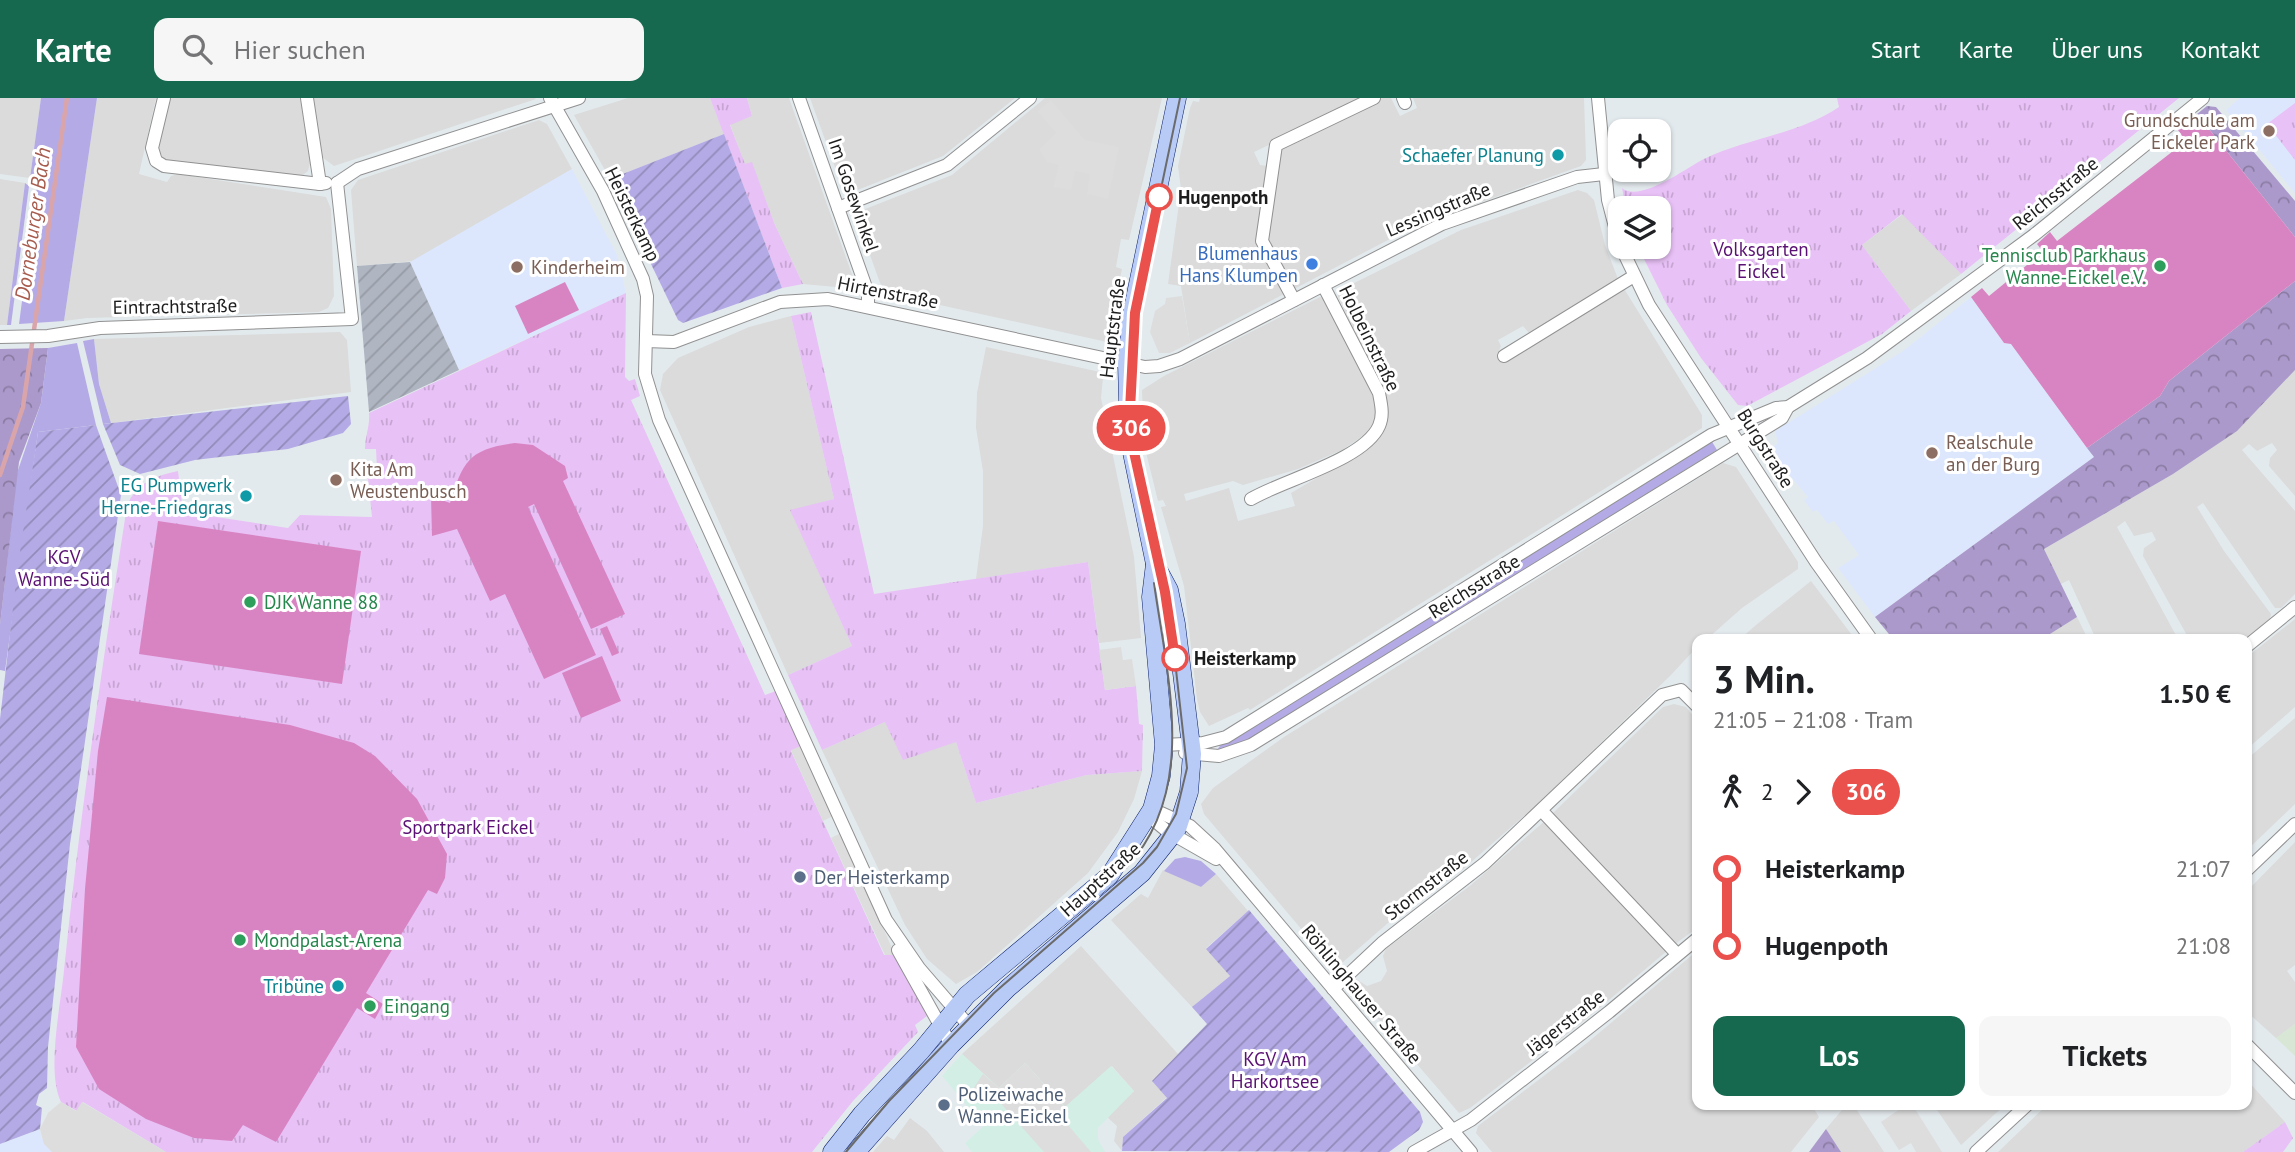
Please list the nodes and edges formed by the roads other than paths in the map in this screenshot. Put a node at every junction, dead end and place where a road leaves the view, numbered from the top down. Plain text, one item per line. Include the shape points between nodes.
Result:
1 (164, 98) edge
2 (307, 98) edge
3 (579, 98) edge
4 (799, 98) edge
5 (1030, 98) edge
6 (1177, 98) edge
7 (1374, 98) edge
8 (1598, 98) edge
9 (2203, 98) edge
10 (552, 102) edge
11 (1604, 174) junction
12 (337, 183) junction
13 (320, 184) junction
14 (1609, 196) edge
15 (838, 208) junction
16 (1627, 259) edge
17 (1634, 276) junction
18 (1323, 285) junction
19 (1294, 300) junction
20 (868, 306) junction
21 (7, 337) edge
22 (646, 341) junction
23 (1504, 356) dead end
24 (1127, 363) junction
25 (1788, 407) junction
26 (1731, 428) junction
27 (1740, 444) junction
28 (1251, 499) dead end
29 (1155, 564) junction
30 (2295, 607) edge
31 (1867, 634) edge
32 (2252, 642) edge
33 (1692, 701) edge
34 (1164, 748) junction
35 (1192, 749) junction
36 (1542, 811) junction
37 (1151, 813) junction
38 (2295, 824) edge
39 (1177, 828) junction
40 (2252, 865) edge
41 (893, 933) junction
42 (1692, 943) edge
43 (1677, 954) junction
44 (1333, 989) junction
45 (954, 1009) junction
46 (940, 1027) junction
47 (970, 1027) junction
48 (951, 1045) junction
49 (2252, 1050) edge
50 (2295, 1093) edge
51 (2022, 1110) edge
52 (1453, 1131) junction
53 (832, 1152) edge
54 (856, 1152) edge
55 (1414, 1152) edge
56 (1471, 1152) edge
57 (1976, 1152) edge

1 - 13 street via 152,148 156,161 164,166
2 - 13 street
3 - 10 street
4 - 15 street, Im Gosewinkel
5 - 15 street via 947,165
6 - 24 street, Hauptstraße via 1132,313
7 - 19 street via 1276,145 1262,241
8 - 11 street, Burgstraße
9 - 25 street, Reichsstraße via 1971,283 1867,358
10 - 12 street via 358,169
10 - 22 street, Heisterkamp via 603,191 639,269 647,296
11 - 14 street, Burgstraße
11 - 18 street, Lessingstraße via 1577,177 1442,224
12 - 13 street
12 - 21 street, Eintrachtstraße via 352,319 100,328
15 - 20 street, Im Gosewinkel via 868,293
16 - 17 street, Burgstraße
17 - 23 street
17 - 26 street, Burgstraße
18 - 19 street, Lessingstraße
18 - 28 street, Holbeinstraße via 1379,393 1379,426 1365,443 1342,457
19 - 24 street, Lessingstraße via 1168,364 1145,367
20 - 22 street, Hirtenstraße via 828,299 788,301 674,342
20 - 24 street, Hirtenstraße
22 - 41 street, Heisterkamp via 645,374 656,413
24 - 29 street, Hauptstraße via 1129,438
25 - 26 street, Reichsstraße
25 - 27 street, Reichsstraße via 1782,418
26 - 27 street, Burgstraße
26 - 35 street, Reichsstraße via 1711,435 1226,737
27 - 31 street, Burgstraße
27 - 35 street, Reichsstraße via 1251,745 1219,756
29 - 34 street, Hauptstraße via 1151,597
29 - 35 street, Hauptstraße via 1169,590 1176,624
30 - 32 street
33 - 36 street, Stormstraße via 1681,690 1662,695
34 - 35 street, Reichsstraße
34 - 37 street, Hauptstraße
35 - 39 street, Hauptstraße via 1189,792
36 - 43 street
36 - 44 street, Stormstraße
37 - 39 street, Röhlinghauser Straße
37 - 45 street, Hauptstraße via 1102,883 986,977
38 - 40 street
39 - 44 street, Röhlinghauser Straße via 1223,863
39 - 47 street, Hauptstraße via 1142,873
41 - 45 street, Heisterkamp
41 - 46 street, Heisterkamp
42 - 43 street, Jägerstraße
43 - 52 street, Jägerstraße
44 - 52 street, Röhlinghauser Straße
45 - 46 street, Hauptstraße
45 - 47 street, Heisterkamp
46 - 48 street, Heisterkamp
46 - 53 street, Hauptstraße
47 - 48 street, Hauptstraße
48 - 54 street, Hauptstraße
49 - 50 street
51 - 57 street
52 - 55 street, Jägerstraße
52 - 56 street, Röhlinghauser Straße

